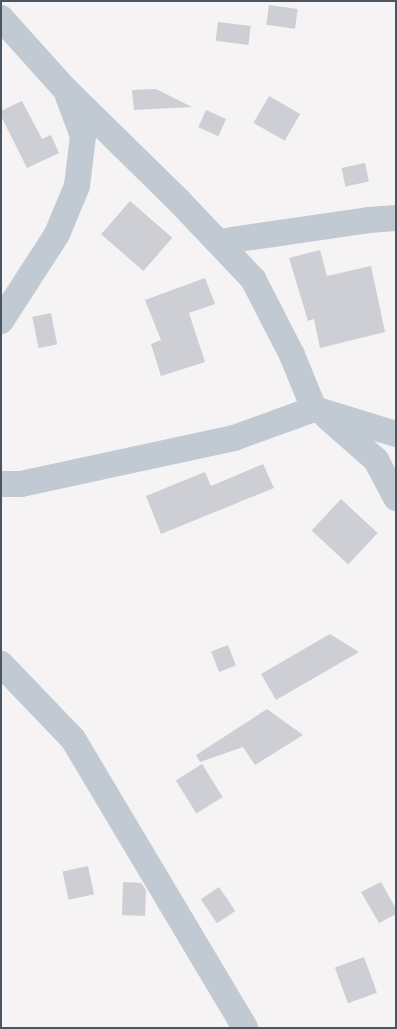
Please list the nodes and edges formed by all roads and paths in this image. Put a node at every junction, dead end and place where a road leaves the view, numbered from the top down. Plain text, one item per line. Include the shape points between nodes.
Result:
1 (1, 18) edge
2 (65, 89) junction
3 (396, 218) edge
4 (218, 242) junction
5 (1, 321) edge
6 (317, 410) junction
7 (396, 434) edge
8 (1, 484) edge
9 (396, 498) edge
10 (1, 664) edge
11 (245, 1028) edge

1 - 2 street
2 - 4 street
2 - 5 street via 83,136 77,186 57,234
3 - 4 street
4 - 6 street via 253,279
6 - 7 street
6 - 8 street via 234,438 21,484
6 - 9 street via 376,460
10 - 11 street via 73,739

